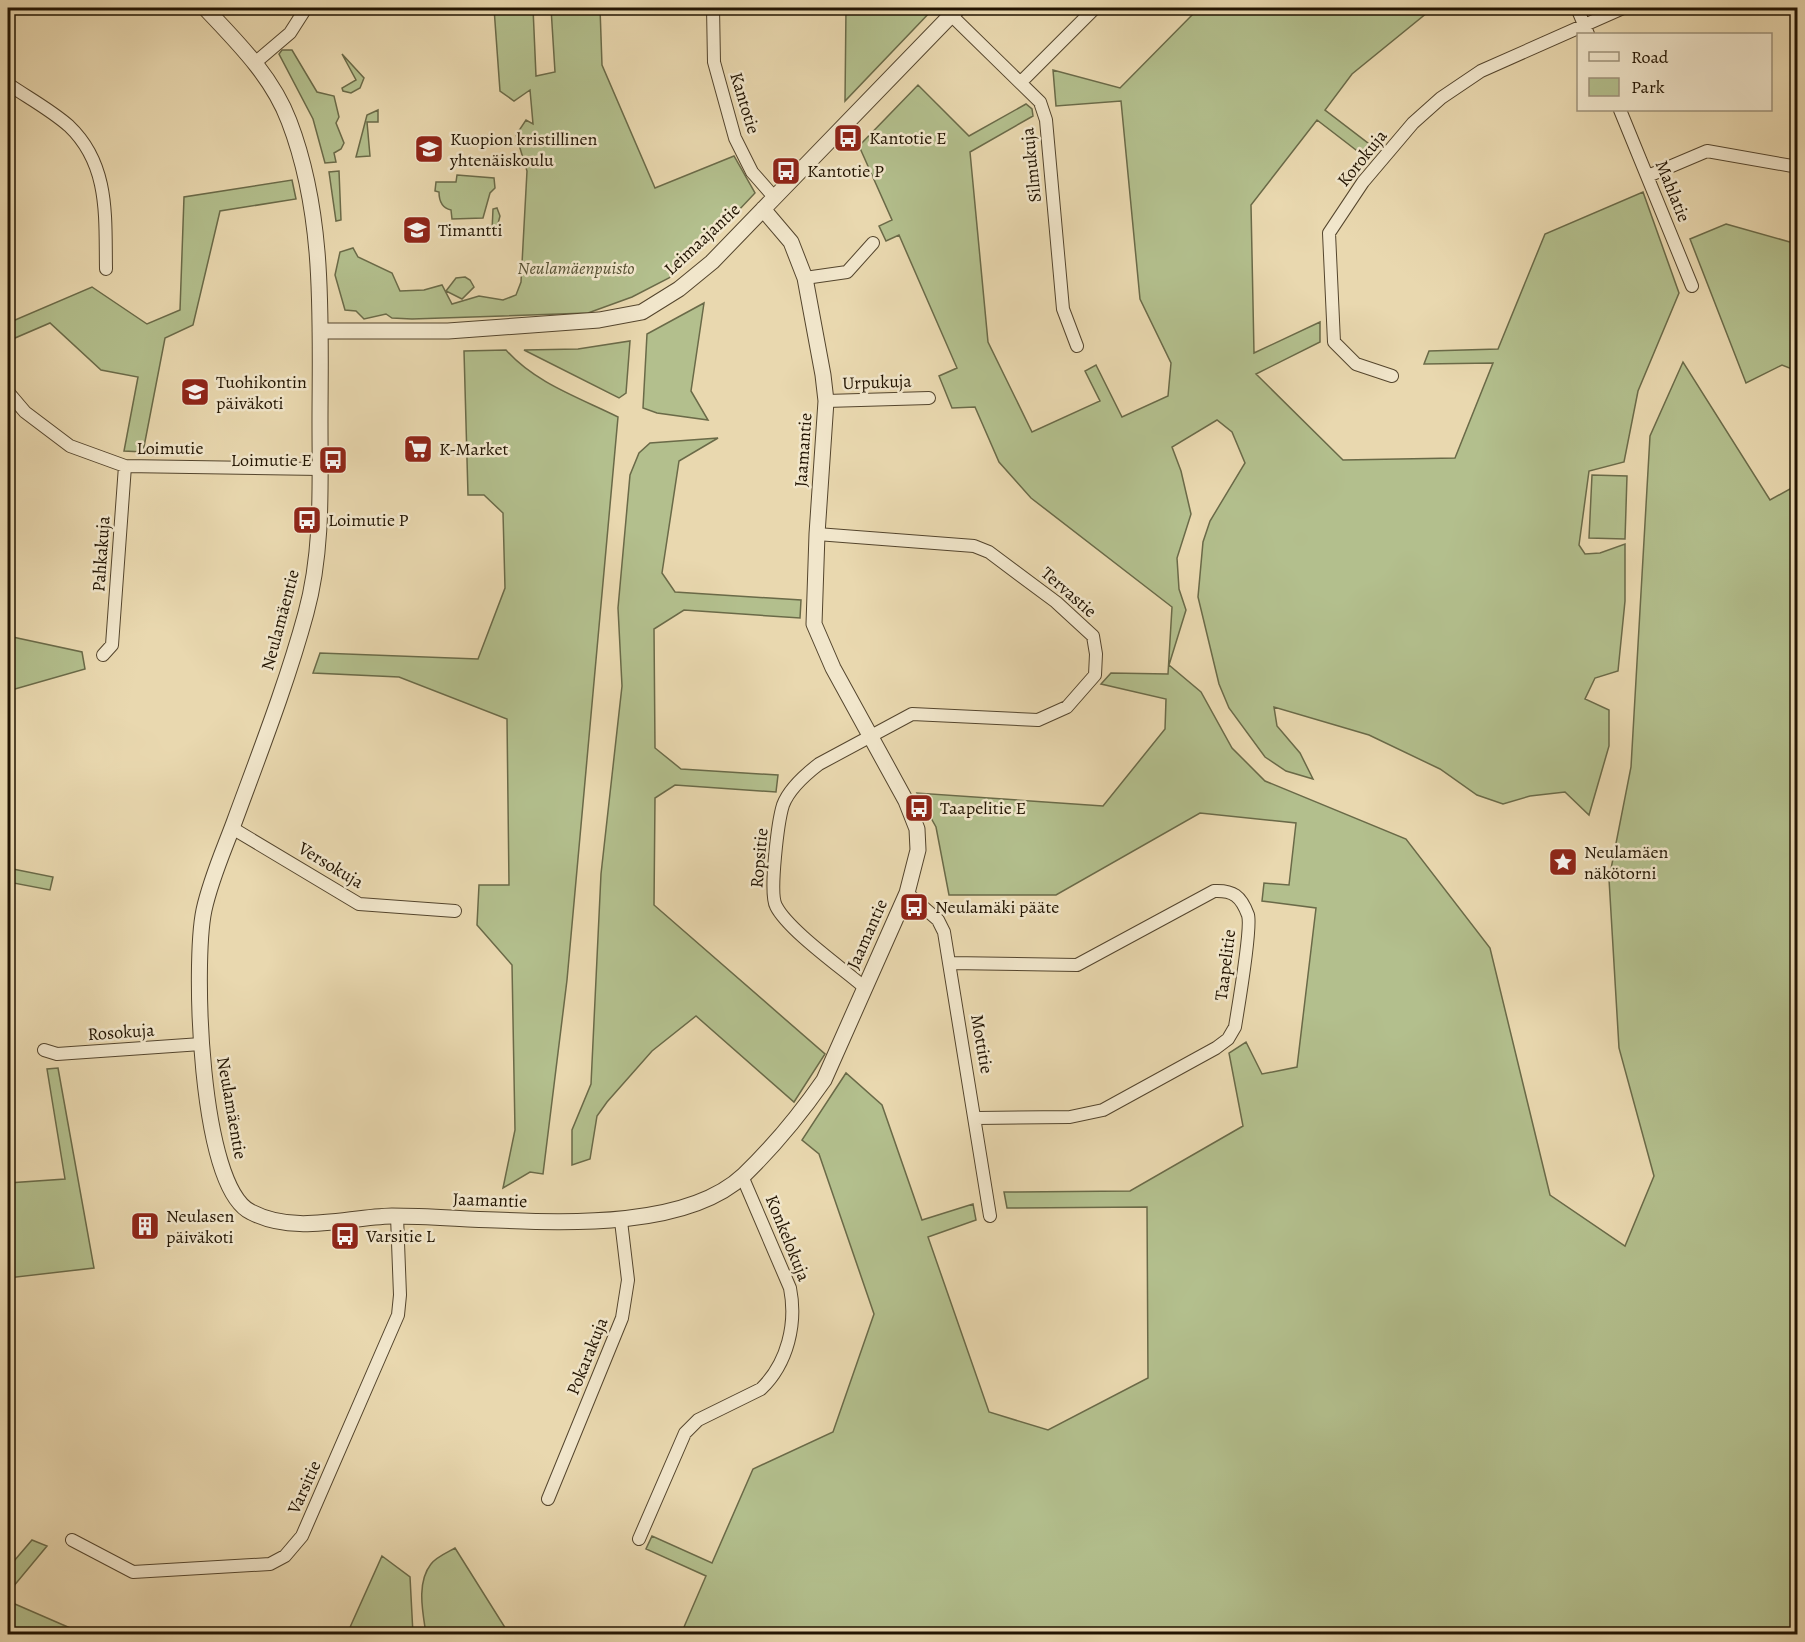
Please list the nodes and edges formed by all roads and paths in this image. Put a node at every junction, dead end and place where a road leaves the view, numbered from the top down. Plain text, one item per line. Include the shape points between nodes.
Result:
1 (205, 8) edge
2 (306, 8) edge
3 (713, 8) edge
4 (1095, 8) edge
5 (1576, 8) edge
6 (1623, 8) edge
7 (955, 11) edge
8 (1586, 30) edge
9 (1577, 34) edge
10 (256, 62) junction
11 (1021, 82) junction
12 (8, 84) edge
13 (1620, 111) edge
14 (1797, 167) edge
15 (1648, 177) junction
16 (774, 197) junction
17 (763, 209) junction
18 (873, 243) dead end
19 (106, 269) dead end
20 (805, 278) junction
21 (1692, 286) dead end
22 (320, 331) junction
23 (1077, 346) dead end
24 (1392, 375) dead end
25 (8, 392) edge
26 (929, 398) dead end
27 (826, 402) junction
28 (125, 466) junction
29 (320, 469) junction
30 (817, 534) junction
31 (103, 655) dead end
32 (871, 738) junction
33 (232, 828) junction
34 (907, 892) junction
35 (455, 911) dead end
36 (950, 963) junction
37 (864, 987) junction
38 (201, 1044) junction
39 (44, 1050) dead end
40 (976, 1118) junction
41 (742, 1176) junction
42 (251, 1213) joint
43 (990, 1215) dead end
44 (397, 1216) junction
45 (621, 1221) junction
46 (548, 1498) dead end
47 (639, 1539) dead end
48 (72, 1540) dead end

1 - 10 street, Neulamäentie
2 - 10 street via 290,33
3 - 16 street, Kantotie via 714,62 735,138 752,172
4 - 11 street
5 - 8 street
6 - 8 street, Korokuja
7 - 11 street, Silmukuja
7 - 16 street, Leimaajantie
9 - 24 street, Korokuja via 1481,71 1441,98 1413,123 1362,182 1329,233 1334,342 1356,363
10 - 22 street, Neulamäentie via 288,117 308,178 316,235
11 - 23 street, Silmukuja via 1040,102 1046,120 1063,309
12 - 19 street via 68,125 89,148 104,191
13 - 15 street, Mahlatie
14 - 15 street via 1707,151
15 - 21 street, Mahlatie
16 - 17 street, Leimaajantie
17 - 20 street, Jaamantie via 791,242
17 - 22 street, Leimaajantie via 688,283 642,312 599,320 448,331
18 - 20 street via 847,272
20 - 27 street, Jaamantie
22 - 29 street, Neulamäentie
25 - 28 street, Loimutie via 25,412 70,446
26 - 27 street, Urpukuja
27 - 30 street, Jaamantie
28 - 29 street, Loimutie
28 - 31 street, Pahkakuja via 112,645
29 - 33 street, Neulamäentie via 316,557 307,609
30 - 32 street, Jaamantie via 814,624
30 - 32 street, Tervastie via 974,546 1005,562 1092,636 1095,675 1067,707 1052,715 1038,720 912,714
32 - 34 street, Jaamantie via 917,829 918,850
32 - 37 street, Ropsitie via 819,764 789,795 781,818 773,893 775,905 789,922
33 - 35 street, Versokuja via 359,904
33 - 38 street, Neulamäentie via 214,871 203,914
34 - 36 street, Mottitie via 938,920
34 - 37 street, Jaamantie
36 - 40 street, Mottitie
36 - 40 street, Taapelitie via 1077,965 1214,891 1228,890 1238,896 1249,917 1235,1027 1216,1048 1103,1110 1070,1116
37 - 41 street, Jaamantie via 824,1080
38 - 39 street, Rosokuja via 57,1054
38 - 42 street, Neulamäentie via 223,1174 236,1198
40 - 43 street, Mottitie
41 - 45 street, Jaamantie via 685,1206
41 - 47 street, Konkelokuja via 790,1288 794,1305 789,1342 761,1389 698,1420 685,1433
42 - 44 street, Jaamantie via 305,1224
44 - 45 street, Jaamantie via 558,1223
44 - 48 street, Varsitie via 398,1316 302,1536 285,1556 270,1564 133,1572
45 - 46 street, Pokarakuja via 628,1280 622,1318

